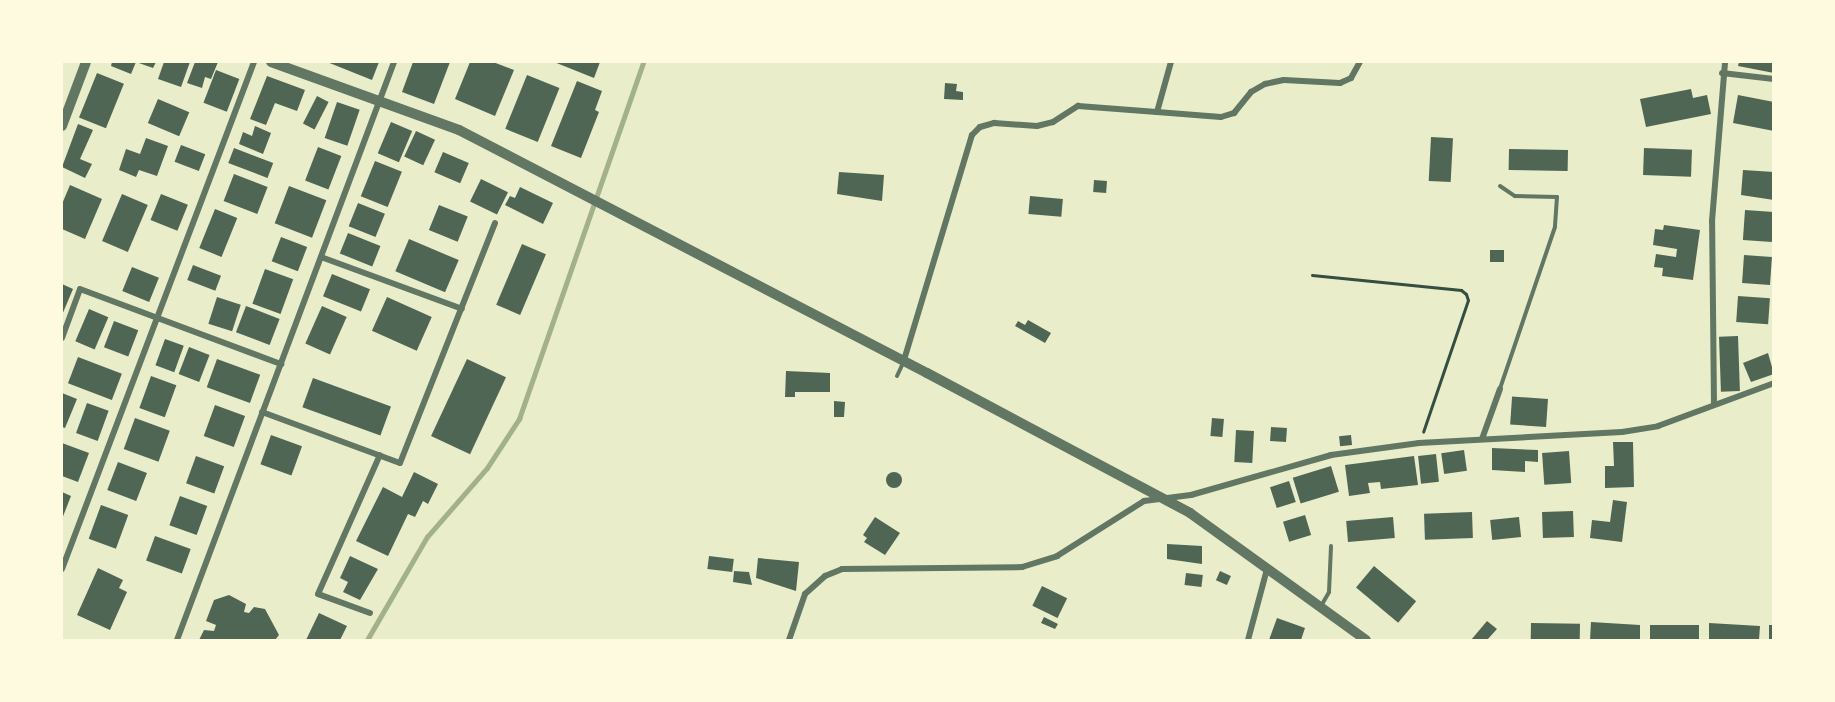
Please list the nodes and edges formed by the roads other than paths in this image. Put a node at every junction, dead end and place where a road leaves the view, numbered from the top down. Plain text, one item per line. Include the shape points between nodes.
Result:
1 (86, 62) edge
2 (254, 62) edge
3 (271, 62) edge
4 (394, 62) edge
5 (1171, 62) edge
6 (1360, 62) edge
7 (1725, 62) edge
8 (1722, 73) junction
9 (1773, 79) edge
10 (380, 99) junction
11 (1157, 112) junction
12 (62, 126) edge
13 (1500, 186) dead end
14 (495, 223) dead end
15 (321, 257) junction
16 (462, 309) junction
17 (155, 318) junction
18 (62, 338) edge
19 (904, 360) junction
20 (280, 364) junction
21 (897, 376) dead end
22 (1773, 383) edge
23 (1500, 389) joint
24 (1714, 404) junction
25 (262, 412) junction
26 (1482, 439) junction
27 (380, 455) junction
28 (1161, 498) junction
29 (1331, 546) dead end
30 (1267, 567) junction
31 (62, 569) edge
32 (1321, 607) junction
33 (370, 613) dead end
34 (177, 640) edge
35 (789, 640) edge
36 (1248, 640) edge
37 (1366, 640) edge

1 - 12 street
2 - 17 street
3 - 10 street
4 - 10 street
5 - 11 street
6 - 11 street via 1351,78 1340,83 1284,80 1265,84 1251,92 1234,113 1221,117
7 - 8 street
8 - 9 street
8 - 24 street via 1712,221
10 - 15 street
10 - 19 street via 459,130
11 - 19 street via 1078,106 1053,122 1037,126 994,123 980,127 972,135
13 - 23 lane via 1515,196 1557,197 1555,227
14 - 16 street
15 - 16 street
15 - 20 street
16 - 27 street via 400,463
17 - 18 street via 80,289
17 - 20 street
17 - 31 street
19 - 21 lane
19 - 28 street
20 - 25 street
22 - 24 street
23 - 26 street
24 - 26 street via 1658,426 1623,432
25 - 27 street
25 - 34 street
26 - 28 street via 1419,442 1331,455 1191,495
27 - 33 street via 318,594
28 - 30 street
28 - 35 street via 1144,501 1057,556 1022,567 842,569 825,576 805,594
29 - 32 lane via 1329,592
30 - 32 street
30 - 36 street
32 - 37 street

